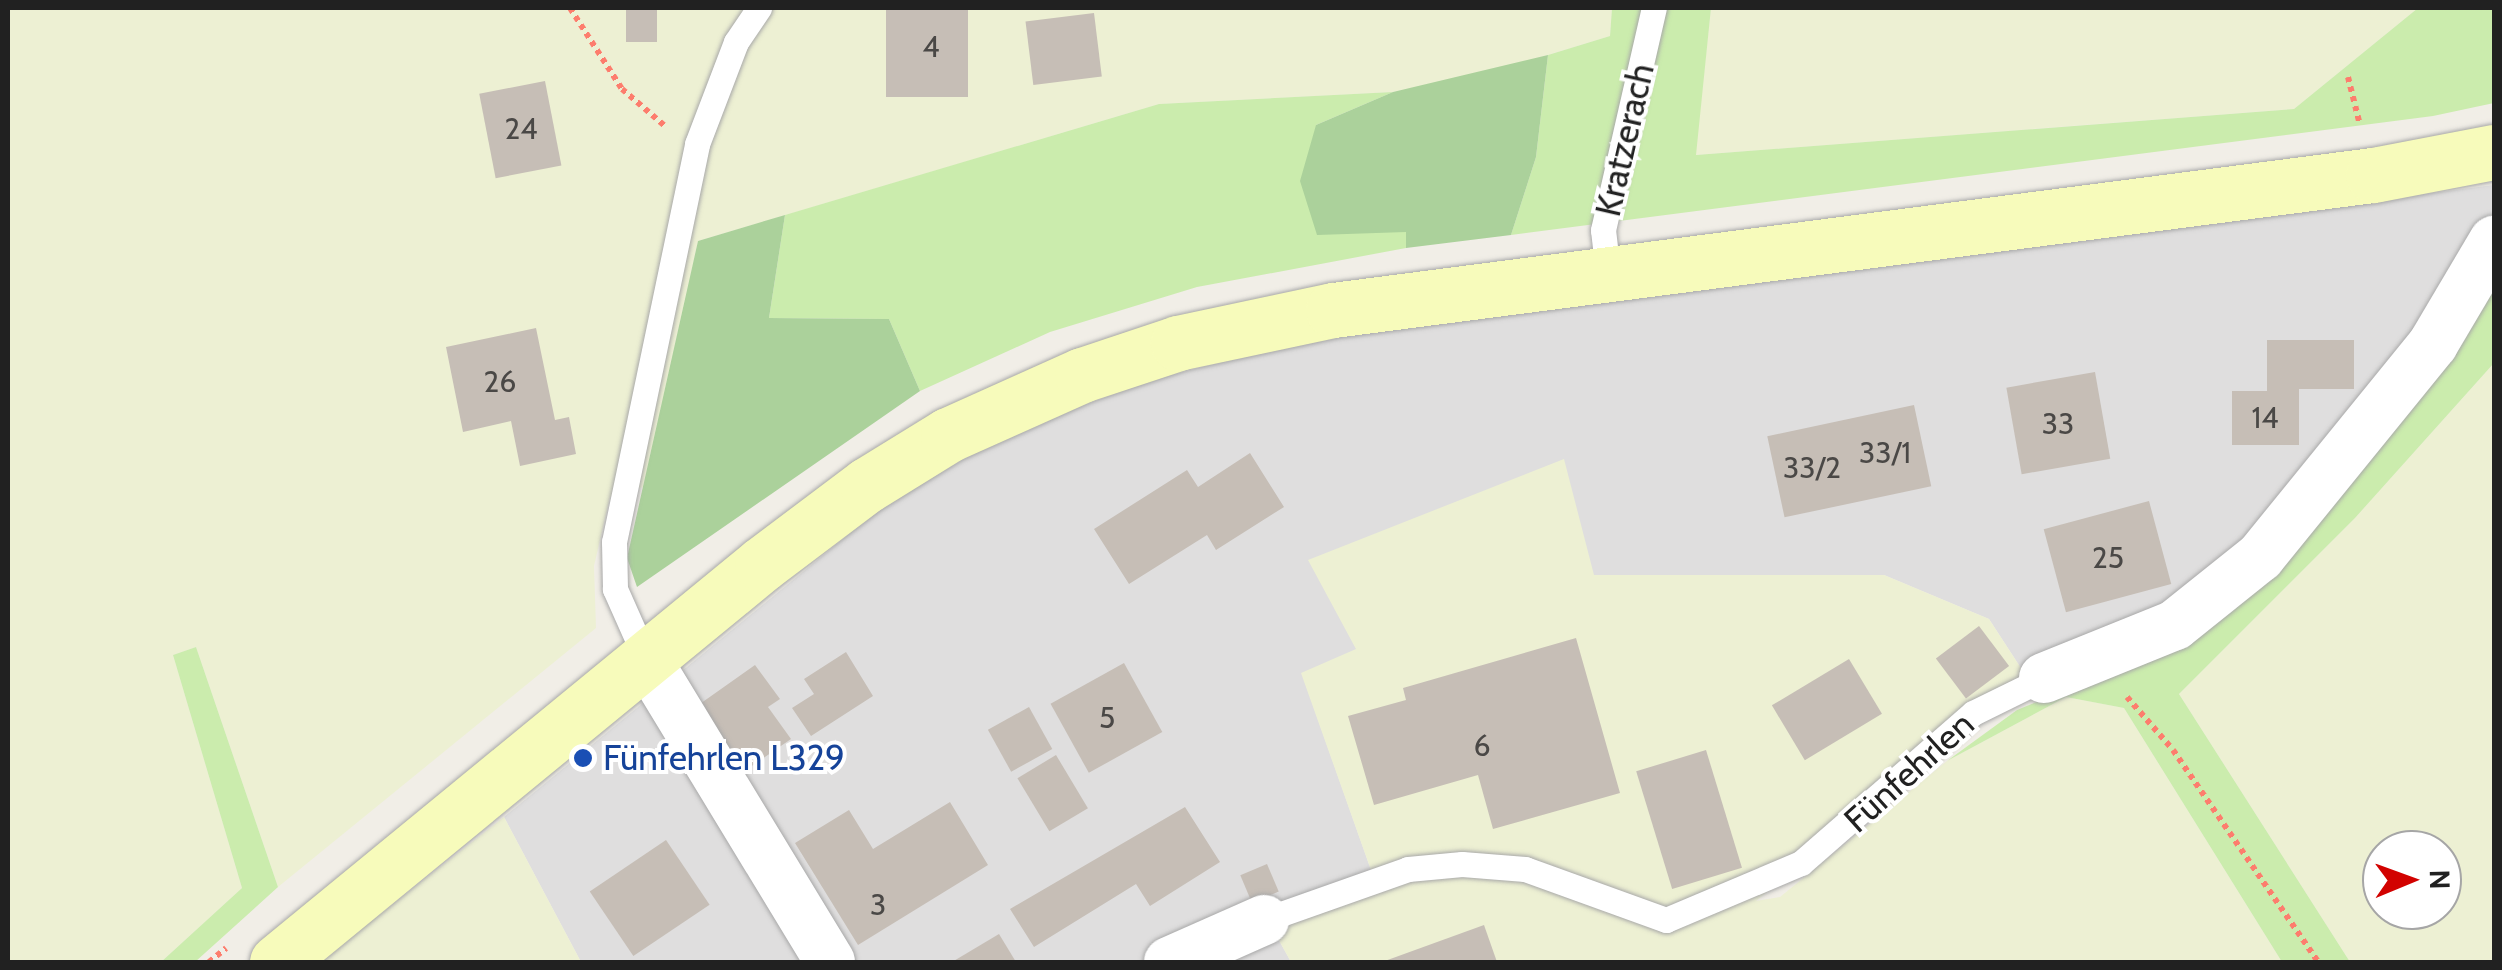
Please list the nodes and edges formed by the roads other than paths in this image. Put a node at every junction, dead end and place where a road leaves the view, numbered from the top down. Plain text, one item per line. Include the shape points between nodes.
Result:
1 (758, 8) edge
2 (1654, 8) edge
3 (2494, 152) edge
4 (2494, 241) edge
5 (1608, 273) junction
6 (646, 659) junction
7 (2062, 673) joint
8 (1264, 920) joint
9 (256, 951) edge
10 (830, 962) edge
11 (1169, 962) edge

1 - 6 lane via 736,42 696,144 614,542 614,589
2 - 5 lane, Kratzerach via 1603,230
3 - 5 main road via 2354,177
4 - 7 street, Fünfehrlen via 2433,344 2260,557 2175,625
5 - 6 main road via 1334,310 1178,342 1082,374 948,435 867,485
6 - 9 main road
6 - 10 street
7 - 8 lane, Fünfehrlen via 1973,713 1801,863 1666,920 1525,869 1462,864 1408,869
8 - 11 street, Fünfehrlen

